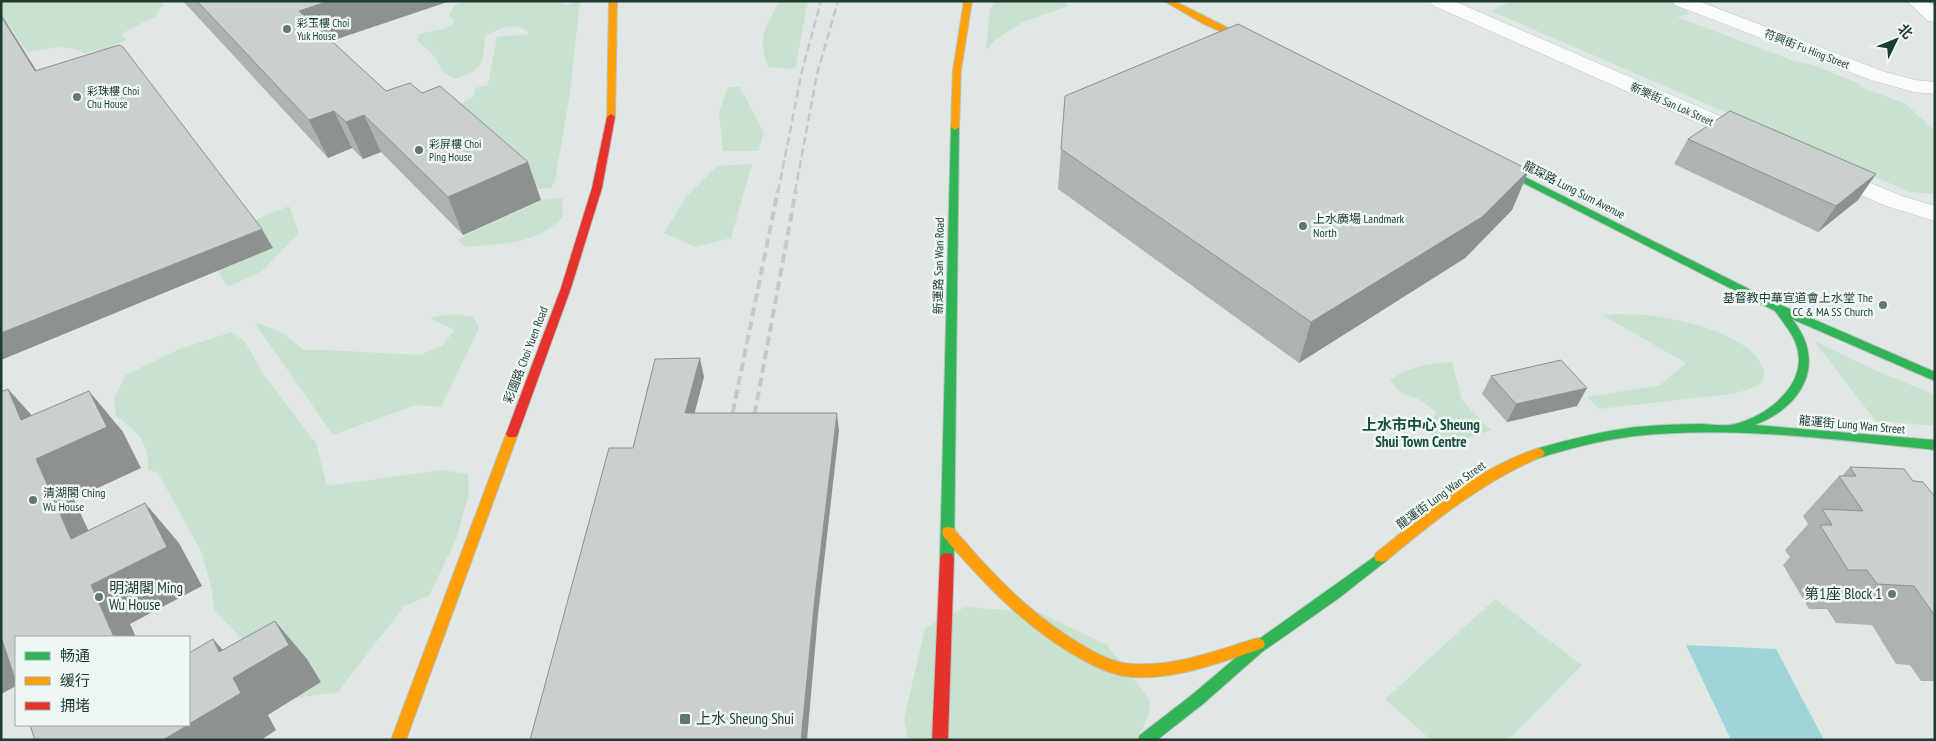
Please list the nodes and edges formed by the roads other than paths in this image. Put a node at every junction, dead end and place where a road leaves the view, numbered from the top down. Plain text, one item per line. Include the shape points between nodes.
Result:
1 (613, 1) edge
2 (968, 1) edge
3 (1438, 1) edge
4 (1681, 1) edge
5 (1916, 1) edge
6 (1178, 3) edge
7 (1935, 17) edge
8 (1265, 48) edge
9 (1935, 88) edge
10 (1769, 146) edge
11 (1486, 160) edge
12 (1813, 166) edge
13 (1935, 214) edge
14 (1779, 309) junction
15 (1935, 377) edge
16 (1729, 428) junction
17 (1935, 446) edge
18 (948, 532) junction
19 (1264, 642) junction
20 (409, 705) junction
21 (387, 740) edge
22 (398, 740) edge
23 (940, 740) edge
24 (1145, 740) edge

1 - 20 street, 彩園路 Choi Yuen Road via 611,117 597,188 566,288
2 - 18 street, 新運路 San Wan Road via 956,92
3 - 10 street, 新樂街 San Lok Street
4 - 9 street, 符興街 Fu Hing Street via 1878,76
5 - 7 street
6 - 8 street
11 - 14 street, 龍琛路 Lung Sum Avenue
12 - 13 street via 1894,201
14 - 15 street, 龍琛路 Lung Sum Avenue
14 - 16 street, 龍琛路 Lung Sum Avenue via 1796,328 1804,351 1803,373 1790,399 1777,411 1759,421
16 - 17 street, 龍運街 Lung Wan Street
16 - 19 street, 龍運街 Lung Wan Street via 1612,435 1552,448 1498,470 1450,502 1342,588
18 - 19 street via 1003,595 1036,624 1066,645 1103,663 1132,671 1159,669
18 - 23 street, 新運路 San Wan Road
19 - 24 street, 龍運街 Lung Wan Street
20 - 21 street, 彩園路 Choi Yuen Road
20 - 22 street, 彩園路 Choi Yuen Road

